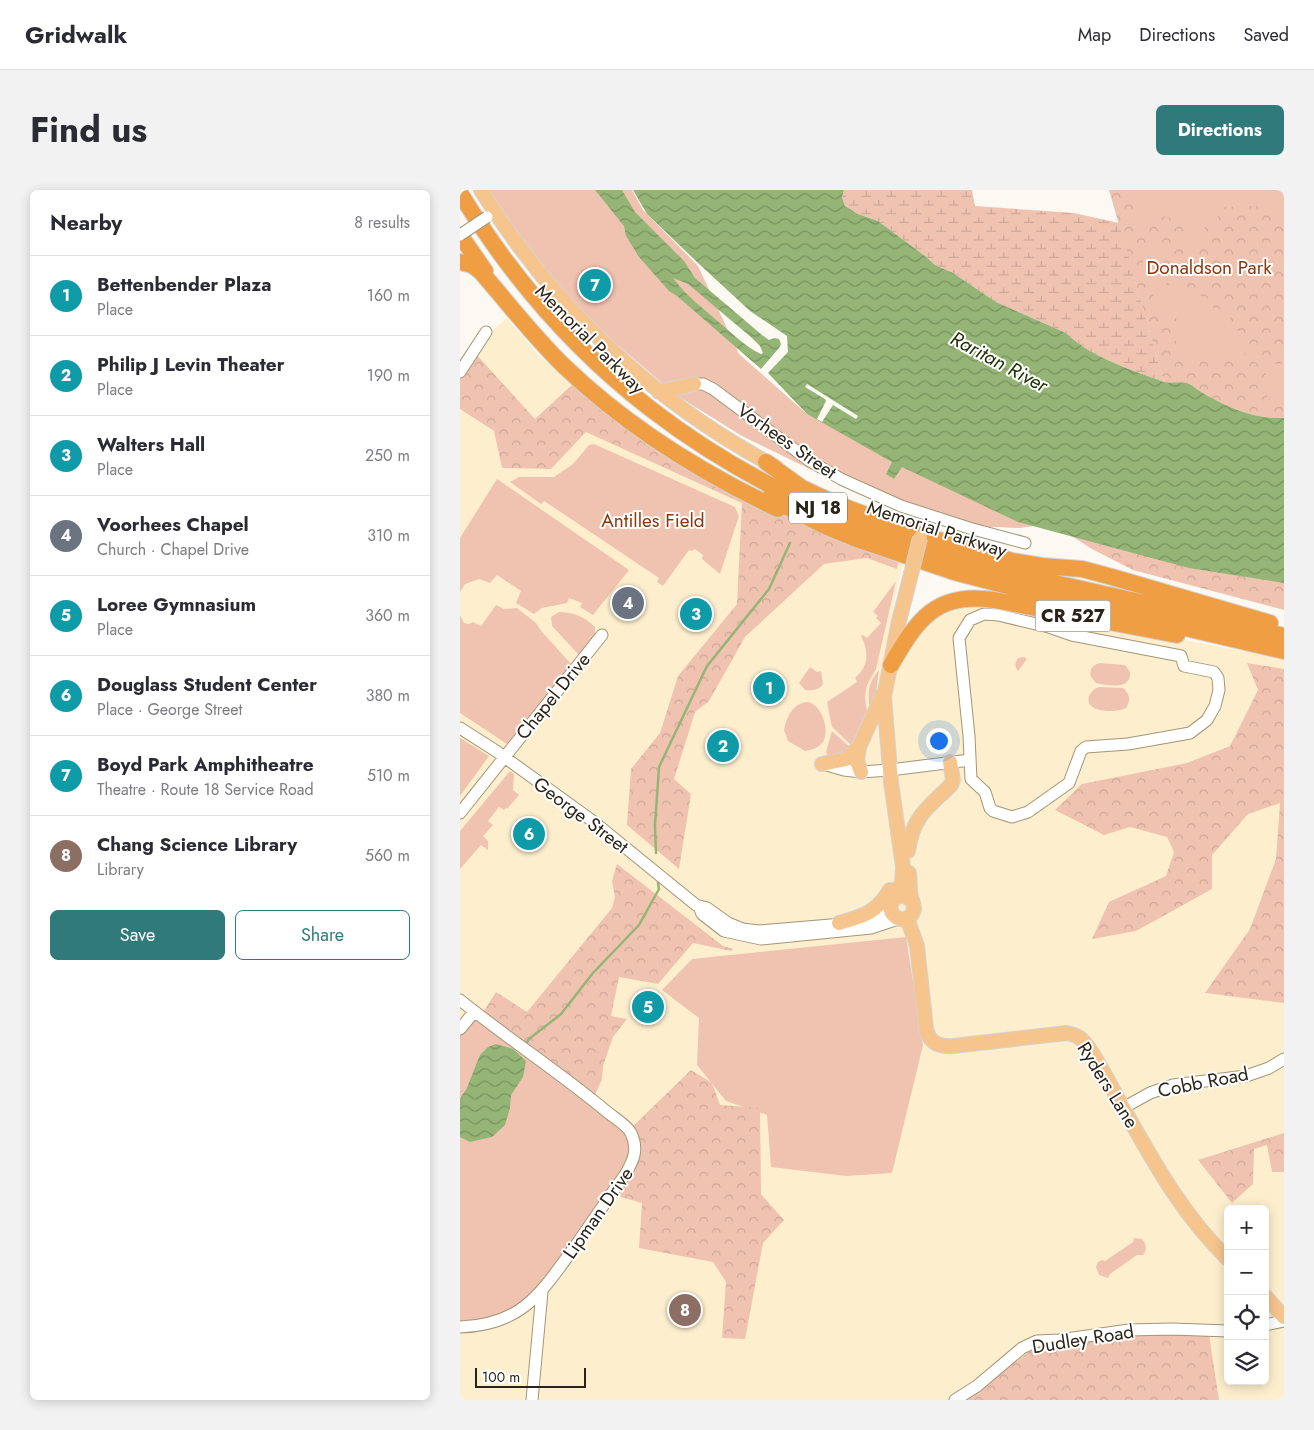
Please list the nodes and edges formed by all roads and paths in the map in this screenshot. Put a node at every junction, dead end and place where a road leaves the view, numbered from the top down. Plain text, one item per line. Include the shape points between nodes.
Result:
1 (481, 190) edge
2 (460, 193) edge
3 (460, 214) edge
4 (490, 214) junction
5 (460, 235) edge
6 (460, 262) edge
7 (497, 290) junction
8 (486, 332) dead end
9 (460, 372) edge
10 (694, 384) junction
11 (659, 392) junction
12 (688, 413) junction
13 (766, 462) junction
14 (825, 526) junction
15 (920, 537) junction
16 (1025, 543) dead end
17 (1082, 570) junction
18 (1284, 627) edge
19 (602, 634) dead end
20 (1284, 636) edge
21 (1284, 650) edge
22 (1284, 655) edge
23 (891, 665) junction
24 (887, 688) junction
25 (460, 728) edge
26 (859, 747) junction
27 (505, 758) junction
28 (970, 760) junction
29 (950, 762) junction
30 (820, 763) joint
31 (894, 769) junction
32 (861, 772) junction
33 (971, 778) junction
34 (951, 785) junction
35 (460, 813) edge
36 (904, 852) junction
37 (911, 900) junction
38 (892, 902) junction
39 (699, 906) junction
40 (903, 918) junction
41 (839, 923) junction
42 (460, 1000) edge
43 (474, 1012) junction
44 (460, 1029) edge
45 (1284, 1059) edge
46 (1123, 1108) junction
47 (1224, 1255) edge
48 (542, 1292) junction
49 (1269, 1300) edge
50 (516, 1313) junction
51 (1284, 1317) edge
52 (1284, 1321) edge
53 (1269, 1324) edge
54 (539, 1325) junction
55 (460, 1327) edge
56 (1224, 1331) edge
57 (532, 1400) edge
58 (955, 1400) edge

1 - 4 main road
2 - 20 highway, Memorial Parkway / NJ 18 via 493,245 524,285 590,357 664,420 745,473 848,522 938,554
3 - 14 highway, Memorial Parkway / NJ 18 via 532,312 621,400 715,467
4 - 5 street, bridge
4 - 11 main road via 568,307
5 - 7 highway
6 - 7 highway via 475,267
7 - 14 highway via 563,365 631,423 736,487 784,512
8 - 9 street
10 - 11 main road
10 - 12 main road via 684,395
10 - 16 street, Vorhees Street via 713,389 810,461 842,479 901,506
11 - 12 main road
12 - 13 main road
13 - 15 highway via 802,488
13 - 17 main road via 846,500 908,522 985,546
14 - 21 highway, Memorial Parkway / NJ 18 via 969,577
15 - 17 highway, CR 527 via 1012,561
15 - 23 main road, bridge
17 - 18 highway, CR 527
19 - 27 street, Chapel Drive
22 - 23 highway, CR 527 via 969,598 942,605 923,618 907,637
23 - 24 main road
24 - 26 main road
24 - 31 main road via 884,697
25 - 27 street, George Street
26 - 30 main road via 846,759
26 - 32 main road via 857,761
27 - 35 street, Chapel Drive
27 - 39 street, George Street via 594,822
28 - 29 street
28 - 33 street
28 - 33 street via 959,638 970,620 984,614 1181,656 1184,666 1214,672 1218,678 1215,706 1207,720 1190,733 1128,744 1086,747 1081,751 1069,784 1028,812 1012,817 993,811 985,792
29 - 31 street
29 - 34 main road
30 - 32 street
31 - 32 street
31 - 36 main road
33 - 34 street
34 - 36 main road via 920,816
36 - 37 main road
36 - 38 main road via 903,879
36 - 41 main road via 882,903 865,915
37 - 38 main road via 903,895
37 - 40 main road via 914,909
38 - 40 main road via 892,913
38 - 41 street, George Street via 882,915 871,920
39 - 40 street, George Street via 702,914 724,931 761,940 871,928
39 - 41 street, George Street via 728,923 758,931
40 - 46 main road, Ryders Lane via 917,946 926,1028 933,1042 940,1046 953,1046 1074,1034 1085,1044
42 - 43 street, Lipman Drive
43 - 44 street
43 - 48 street, Lipman Drive via 594,1101 630,1131 635,1146 636,1153 625,1176
45 - 46 street, Cobb Road via 1246,1076 1173,1085
46 - 47 main road, Ryders Lane via 1186,1212
48 - 50 street, Lipman Drive
48 - 54 street
49 - 51 main road
50 - 54 street via 530,1316
50 - 55 street, Lipman Drive via 489,1324
52 - 53 street
54 - 57 street
56 - 58 street, Dudley Road via 1129,1330 1037,1342 1027,1346

